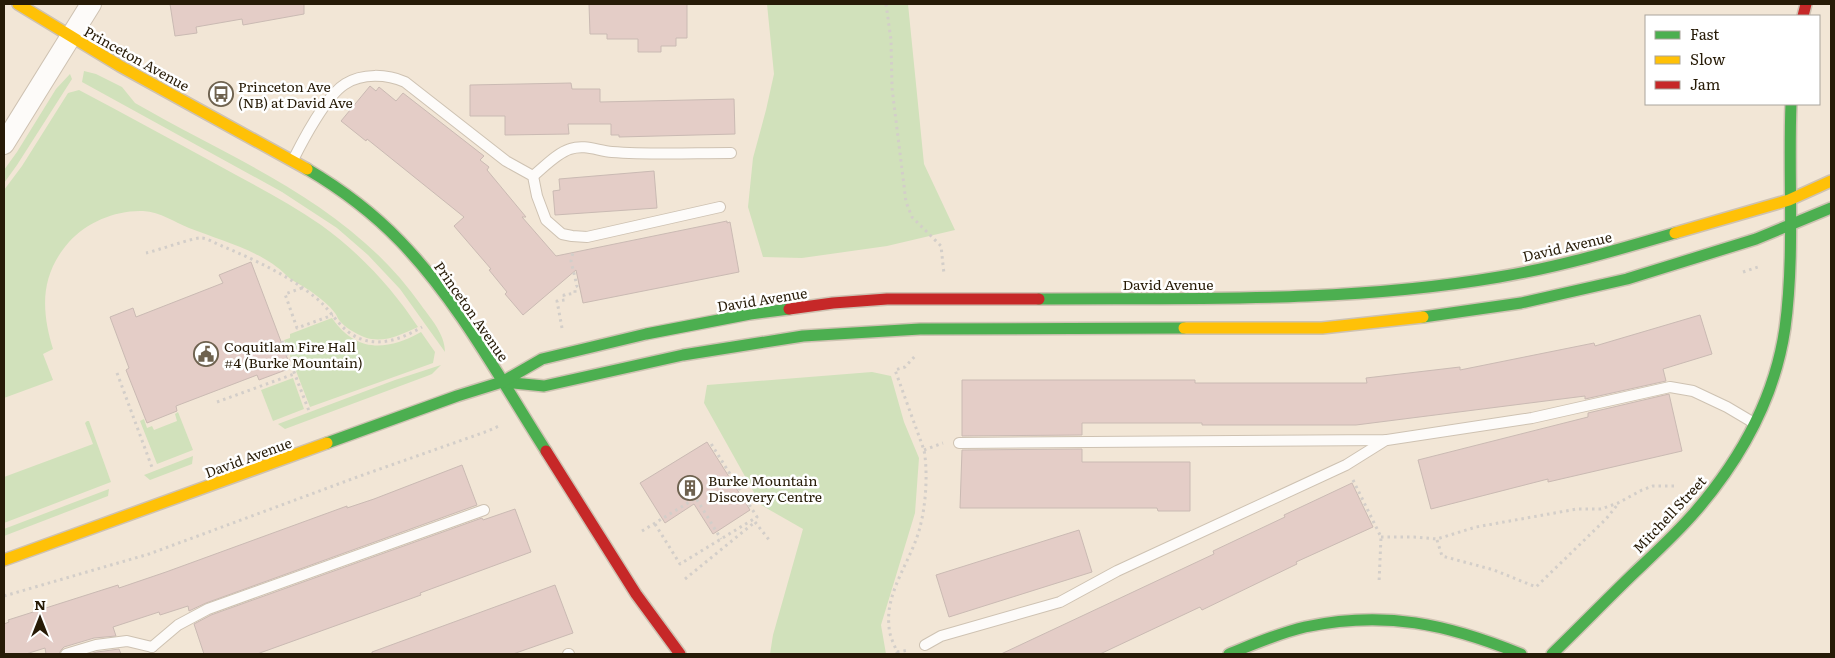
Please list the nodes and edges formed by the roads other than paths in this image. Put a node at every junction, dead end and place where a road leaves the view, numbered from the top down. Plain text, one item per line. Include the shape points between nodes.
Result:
1 (18, 4) edge
2 (91, 4) edge
3 (70, 38) junction
4 (1791, 105) edge
5 (4, 144) edge
6 (731, 153) dead end
7 (292, 160) junction
8 (533, 176) junction
9 (1831, 182) edge
10 (1788, 200) junction
11 (720, 207) dead end
12 (1831, 208) edge
13 (1788, 226) junction
14 (502, 382) junction
15 (1756, 423) junction
16 (1387, 440) junction
17 (959, 443) dead end
18 (484, 510) dead end
19 (4, 560) edge
20 (925, 645) dead end
21 (154, 651) edge
22 (66, 654) edge
23 (680, 654) edge
24 (1229, 654) edge
25 (1521, 654) edge
26 (1552, 654) edge

1 - 3 main road, Princeton Avenue
2 - 3 street
3 - 5 street
3 - 7 main road, Princeton Avenue
4 - 10 main road, Mitchell Street
6 - 8 lane via 611,152 585,147 562,152
7 - 8 lane via 308,129 337,90 360,78 383,76 405,82 506,161
7 - 14 main road, Princeton Avenue via 361,205 411,252 456,309
8 - 11 lane via 546,220 562,234 587,236
9 - 10 main road, David Avenue
10 - 13 main road, Mitchell Street
10 - 14 main road, David Avenue via 1582,260 1451,284 1290,298 939,298 833,303 750,314 608,343 542,359
12 - 13 main road, David Avenue
13 - 14 main road, David Avenue via 1721,251 1627,279 1521,303 1452,314 1322,328 865,331 803,336 702,352 544,386
13 - 15 main road, Mitchell Street via 1784,330 1773,380
14 - 19 main road, David Avenue
14 - 23 main road, Princeton Avenue via 636,594
15 - 16 lane via 1693,391 1670,387 1532,418
15 - 26 main road, Mitchell Street via 1727,470 1694,513
16 - 17 lane
16 - 20 lane via 1346,465 1117,571 1060,602 942,636
18 - 21 lane via 208,609 178,625
21 - 22 lane via 127,641 96,645
24 - 25 main road via 1269,637 1308,626 1376,619 1441,626

